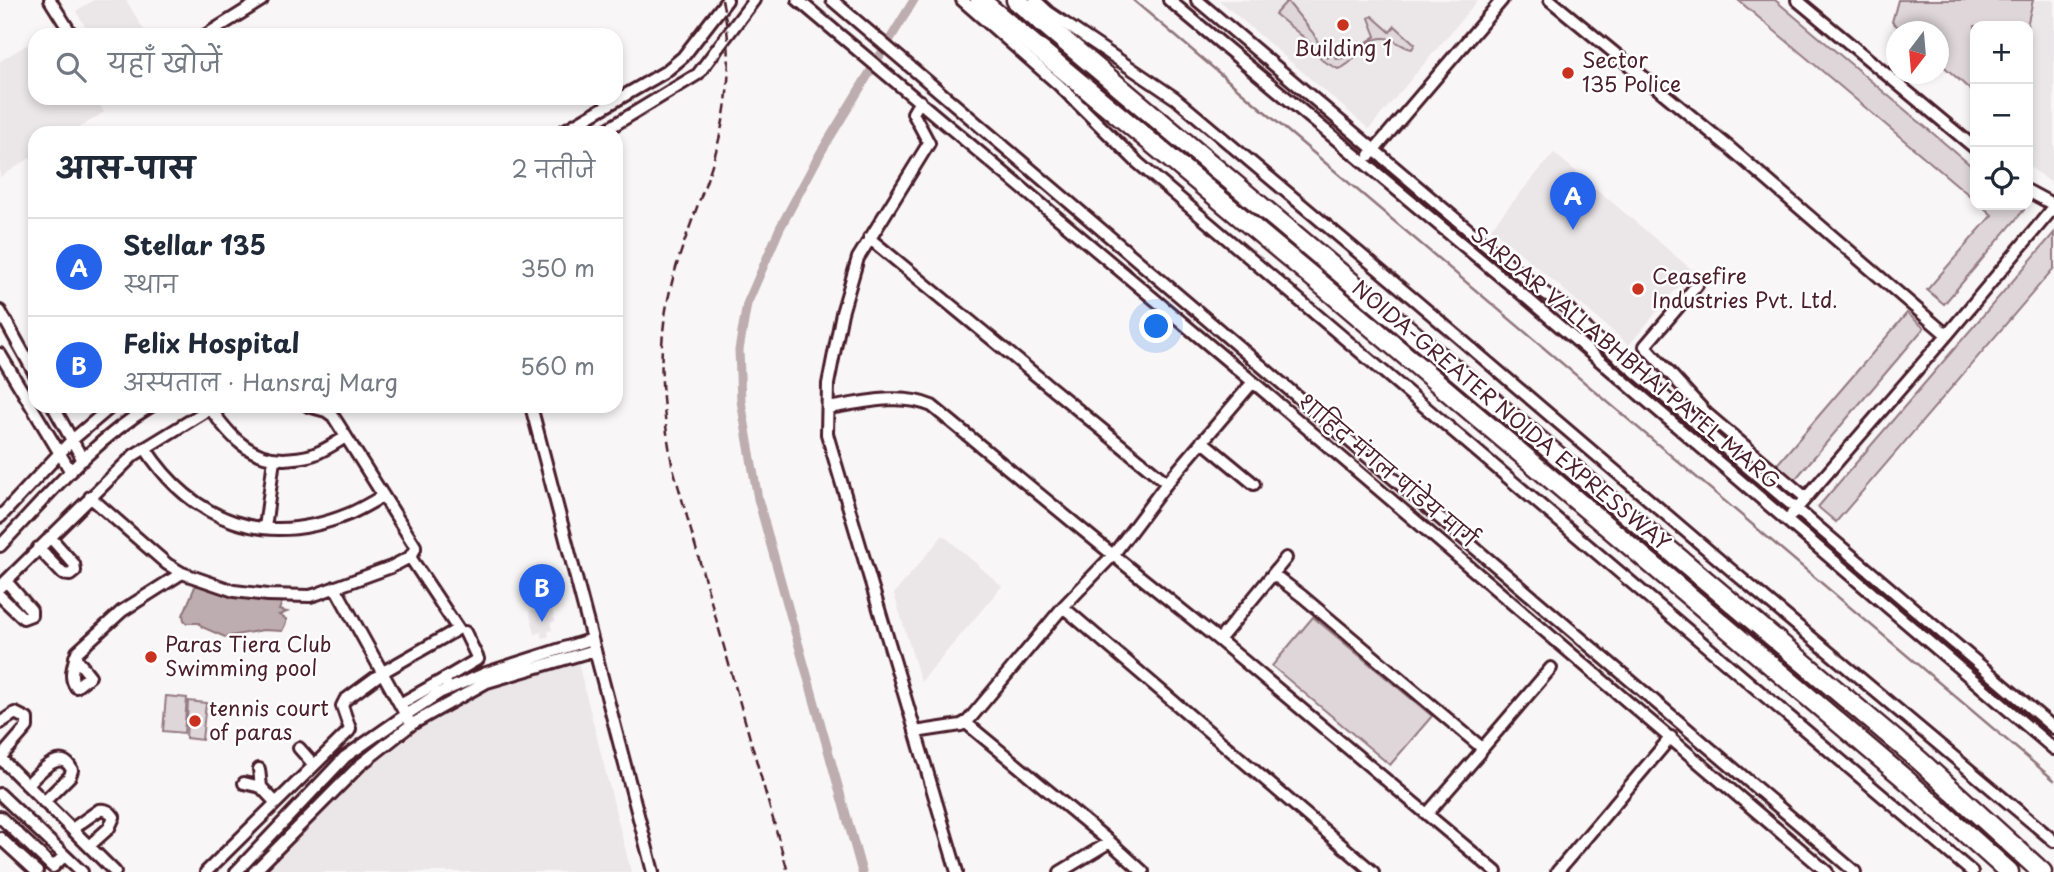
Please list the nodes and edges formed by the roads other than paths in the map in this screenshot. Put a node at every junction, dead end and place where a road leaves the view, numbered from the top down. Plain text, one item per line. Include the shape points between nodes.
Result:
1 (50, 0) edge
2 (262, 0) edge
3 (727, 0) edge
4 (754, 0) edge
5 (798, 0) edge
6 (833, 0) edge
7 (962, 0) edge
8 (1016, 0) edge
9 (1035, 0) edge
10 (1169, 0) edge
11 (1197, 0) edge
12 (1502, 0) edge
13 (1550, 0) edge
14 (1797, 0) edge
15 (982, 7) edge
16 (68, 28) edge
17 (217, 28) edge
18 (623, 96) edge
19 (917, 99) junction
20 (608, 105) edge
21 (572, 126) edge
22 (613, 126) edge
23 (1974, 147) edge
24 (1374, 150) junction
25 (1364, 162) junction
26 (1027, 166) junction
27 (1013, 180) junction
28 (2033, 194) edge
29 (2054, 206) edge
30 (869, 238) junction
31 (1697, 285) dead end
32 (0, 311) edge
33 (1947, 335) junction
34 (0, 354) edge
35 (28, 361) edge
36 (1253, 382) junction
37 (28, 401) edge
38 (828, 408) junction
39 (35, 413) edge
40 (57, 413) edge
41 (104, 413) edge
42 (139, 413) edge
43 (202, 413) edge
44 (216, 413) edge
45 (330, 413) edge
46 (533, 413) edge
47 (346, 437) junction
48 (72, 440) junction
49 (1202, 441) junction
50 (145, 449) junction
51 (60, 454) junction
52 (274, 459) junction
53 (83, 460) junction
54 (71, 472) junction
55 (1167, 483) junction
56 (1254, 484) dead end
57 (383, 496) junction
58 (90, 497) junction
59 (1805, 498) junction
60 (1796, 509) junction
61 (0, 517) edge
62 (1786, 520) junction
63 (265, 528) junction
64 (50, 537) junction
65 (0, 546) edge
66 (38, 548) junction
67 (1113, 555) junction
68 (410, 556) junction
69 (1286, 558) dead end
70 (182, 573) junction
71 (1273, 574) junction
72 (3, 584) edge
73 (335, 587) junction
74 (0, 596) edge
75 (1063, 607) junction
76 (465, 632) dead end
77 (1219, 640) junction
78 (594, 644) junction
79 (75, 657) dead end
80 (1551, 668) dead end
81 (383, 672) junction
82 (447, 684) junction
83 (400, 704) junction
84 (409, 720) junction
85 (0, 723) edge
86 (966, 723) junction
87 (2054, 728) edge
88 (915, 732) junction
89 (1671, 737) junction
90 (299, 748) dead end
91 (2054, 749) edge
92 (1481, 750) junction
93 (0, 758) edge
94 (314, 765) junction
95 (259, 769) dead end
96 (244, 783) dead end
97 (27, 785) junction
98 (261, 787) junction
99 (0, 793) edge
100 (44, 802) junction
101 (276, 803) junction
102 (1427, 814) junction
103 (0, 817) edge
104 (72, 829) junction
105 (0, 838) edge
106 (2054, 841) edge
107 (1110, 842) junction
108 (89, 846) junction
109 (64, 856) junction
110 (78, 871) edge
111 (37, 872) edge
112 (116, 872) edge
113 (206, 872) edge
114 (236, 872) edge
115 (254, 872) edge
116 (653, 872) edge
117 (957, 872) edge
118 (1060, 872) edge
119 (1143, 872) edge
120 (1373, 872) edge
121 (1496, 872) edge
122 (1558, 872) edge
123 (1827, 872) edge
124 (1855, 872) edge
125 (1972, 872) edge
126 (2009, 872) edge
127 (2042, 872) edge

1 - 16 street
2 - 17 street
3 - 18 street via 683,57
4 - 22 street via 698,74
5 - 19 street, शाहिद मंगल पांडेय मार्ग
6 - 26 street
7 - 15 street
8 - 127 highway, NOIDA-GREATER NOIDA EXPRESSWAY via 1919,760
9 - 106 street via 1175,98
10 - 25 street, SARDAR VALLABHBHAI PATEL MARG
11 - 24 street, SARDAR VALLABHBHAI PATEL MARG
12 - 24 street
13 - 33 street
14 - 23 street
15 - 125 street via 1138,163
15 - 126 highway, NOIDA-GREATER NOIDA EXPRESSWAY via 1322,285
19 - 27 street, शाहिद मंगल पांडेय मार्ग
19 - 30 street via 913,113 929,143
20 - 21 street
24 - 25 street
24 - 60 street, SARDAR VALLABHBHAI PATEL MARG via 1567,308 1591,334
25 - 62 street, SARDAR VALLABHBHAI PATEL MARG
26 - 27 street
26 - 124 street
27 - 36 street, शाहिद मंगल पांडेय मार्ग
28 - 29 street
29 - 33 street
30 - 38 street via 858,258 842,313
30 - 55 street
31 - 59 street via 1646,346 1706,413
32 - 35 street
33 - 59 street
34 - 37 street
36 - 49 street
36 - 89 street, शाहिद मंगल पांडेय मार्ग
38 - 67 street via 894,399 932,406
38 - 88 street via 827,434
39 - 51 street
40 - 48 street
41 - 48 street
42 - 53 street
43 - 50 street
44 - 52 street via 236,441
45 - 47 street
46 - 78 street
47 - 52 street via 310,456
47 - 57 street
48 - 51 street
48 - 53 street
49 - 55 street
49 - 56 street
50 - 58 street
50 - 63 street via 195,504 239,524
51 - 54 street
51 - 61 street
52 - 63 street
53 - 54 street
54 - 65 street
55 - 67 street
57 - 63 street via 327,521
57 - 68 street via 415,546
58 - 64 street
58 - 70 street
59 - 60 street
60 - 62 street
60 - 87 street, SARDAR VALLABHBHAI PATEL MARG
62 - 91 street, SARDAR VALLABHBHAI PATEL MARG
64 - 66 street
64 - 66 street via 75,571 63,574
66 - 72 street
67 - 75 street
67 - 77 street
68 - 73 street
68 - 81 street via 458,629
69 - 71 street
70 - 73 street via 234,591 268,595 310,596
70 - 79 street via 122,611
71 - 77 street
71 - 92 street via 1479,743
72 - 74 street via 32,615 23,618
73 - 81 street
75 - 86 street
75 - 120 street
76 - 82 street via 478,659
77 - 102 street
78 - 82 street
78 - 84 street via 487,682
78 - 116 street
80 - 92 street
81 - 83 street
81 - 94 street via 342,702 350,730
82 - 83 street
82 - 84 street
83 - 84 street
84 - 114 street via 345,757
84 - 115 street
85 - 93 street via 15,713 28,723
86 - 88 street
86 - 107 street
88 - 117 street
89 - 122 street
89 - 123 street, शाहिद मंगल पांडेय मार्ग
90 - 94 street
92 - 102 street
93 - 97 street
94 - 101 street
95 - 98 street
96 - 98 street
97 - 100 street
97 - 100 street via 53,762 68,762 69,776
98 - 101 street
99 - 109 street
100 - 104 street
101 - 113 street
102 - 121 street
103 - 109 street via 52,867
104 - 108 street
104 - 108 street via 99,810 112,813 112,824
105 - 111 street
107 - 118 street
107 - 119 street
108 - 112 street
109 - 110 street

